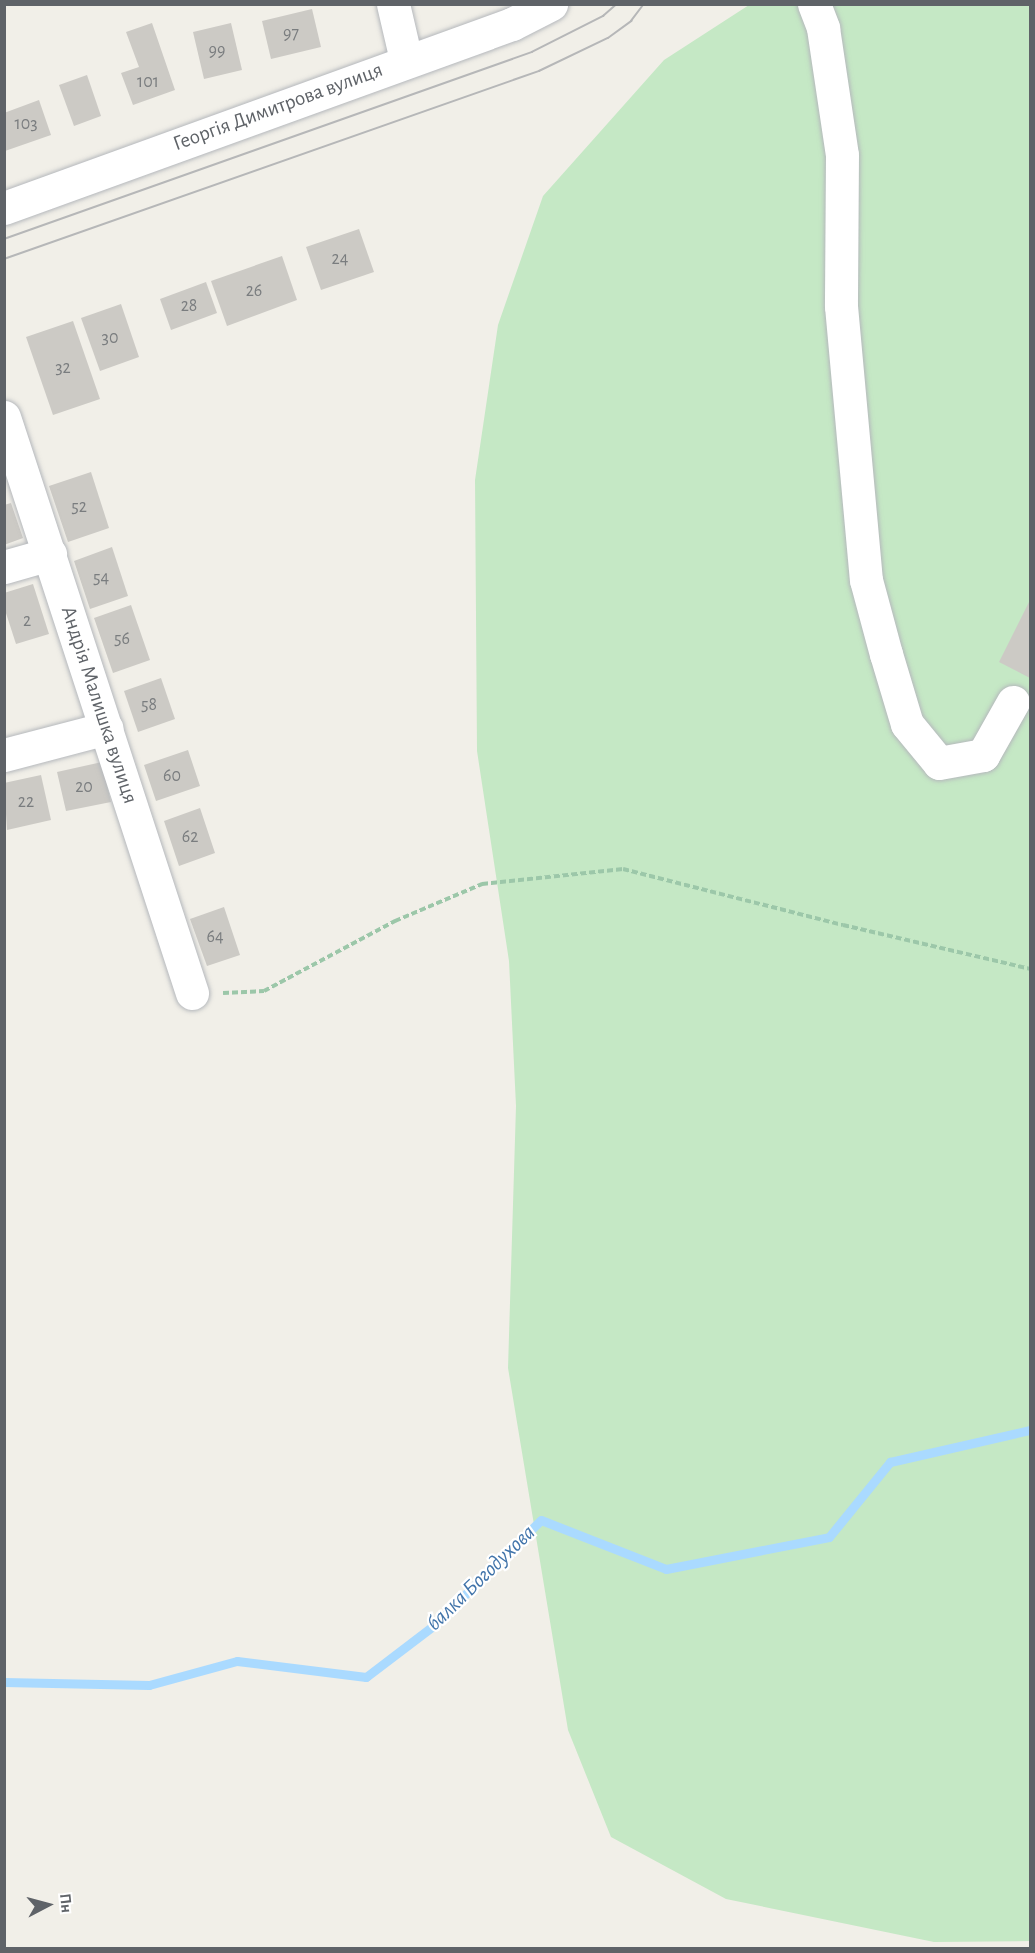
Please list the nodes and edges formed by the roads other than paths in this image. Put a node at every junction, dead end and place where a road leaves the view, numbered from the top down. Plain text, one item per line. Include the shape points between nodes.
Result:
1 (393, 4) edge
2 (551, 4) edge
3 (814, 4) edge
4 (406, 60) junction
5 (4, 208) edge
6 (4, 417) edge
7 (50, 554) junction
8 (4, 567) edge
9 (1013, 702) dead end
10 (107, 728) junction
11 (4, 754) edge
12 (192, 993) road end

1 - 4 street
2 - 4 street, Георгія Димитрова вулиця via 512,24
3 - 9 street via 823,28 842,155 841,306 866,580 886,654 907,724 939,763 983,754
4 - 5 street, Георгія Димитрова вулиця
6 - 7 street, Андрія Малишка вулиця
7 - 8 street
7 - 10 street, Андрія Малишка вулиця
10 - 11 street
10 - 12 street, Андрія Малишка вулиця

